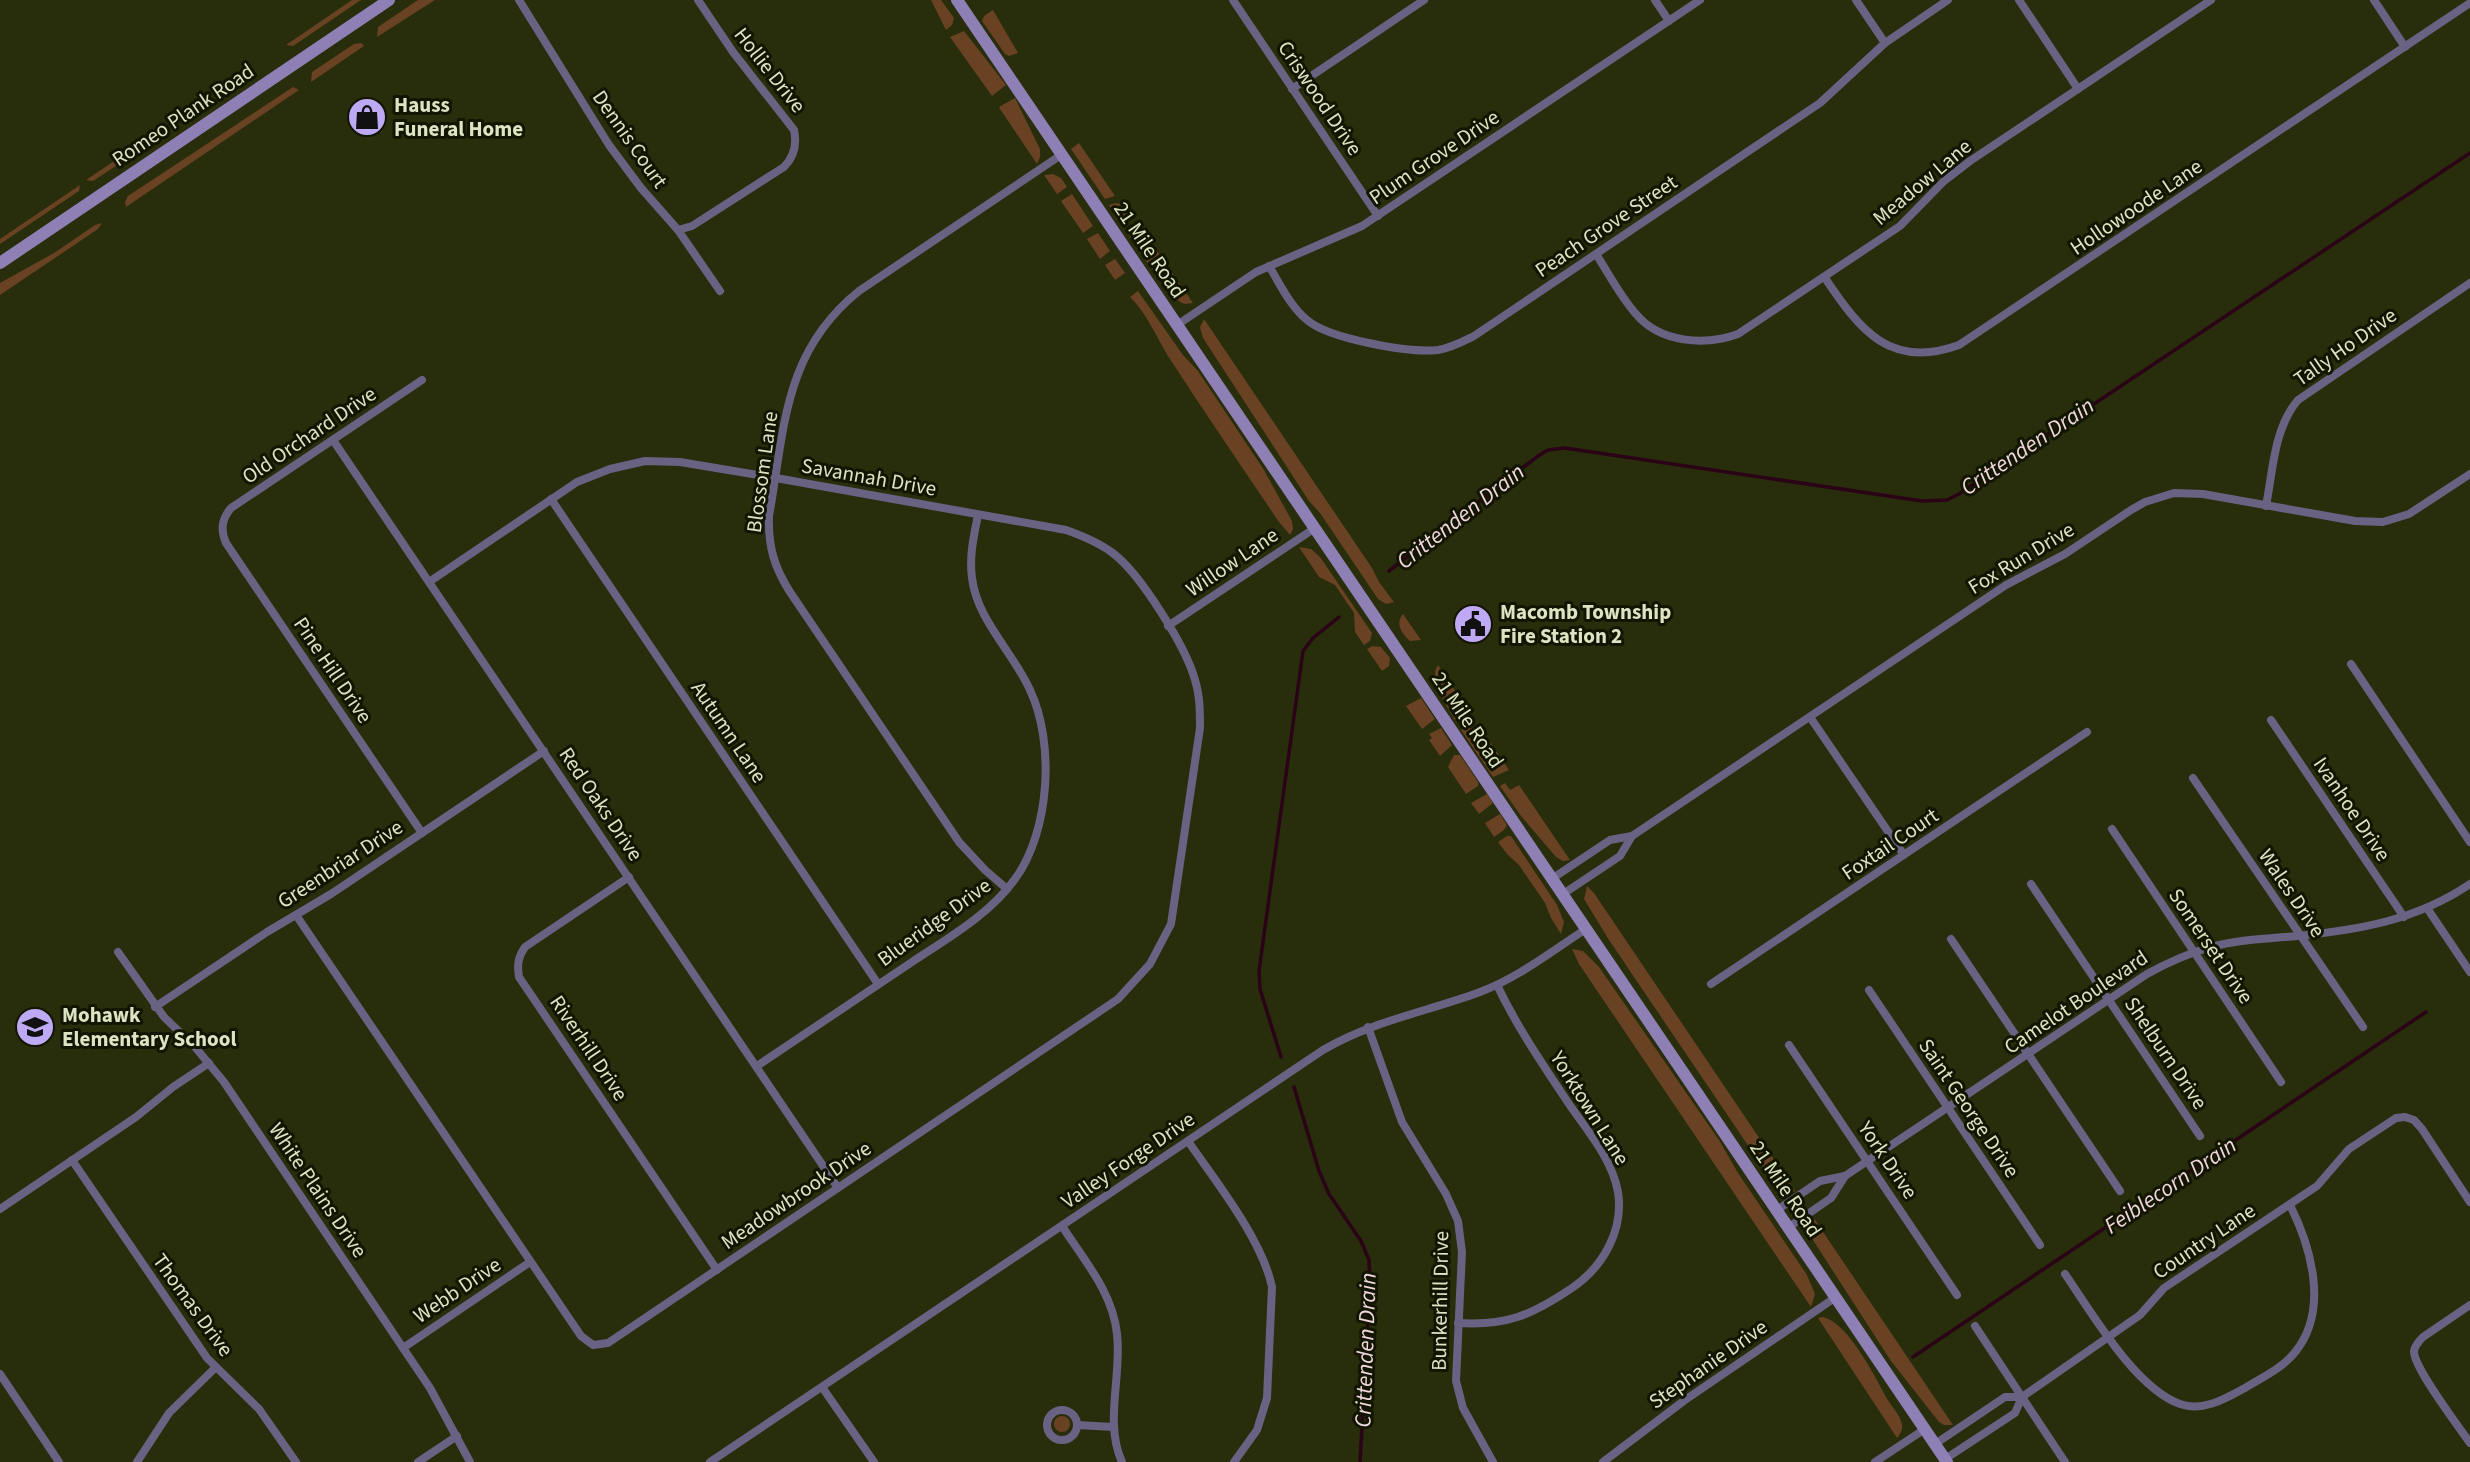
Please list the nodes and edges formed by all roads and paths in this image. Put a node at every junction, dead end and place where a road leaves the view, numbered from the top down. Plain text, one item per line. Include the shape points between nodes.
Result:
1 (389, 0) edge
2 (519, 0) edge
3 (698, 0) edge
4 (957, 0) edge
5 (1233, 0) edge
6 (1424, 0) edge
7 (1655, 0) edge
8 (1700, 0) edge
9 (1856, 0) edge
10 (1948, 0) edge
11 (2019, 0) edge
12 (2211, 0) edge
13 (2374, 0) edge
14 (2470, 3) edge
15 (1669, 21) junction
16 (1885, 43) junction
17 (2405, 47) junction
18 (1292, 89) junction
19 (2078, 89) junction
20 (1061, 155) junction
21 (1378, 216) junction
22 (678, 230) junction
23 (1595, 254) junction
24 (0, 263) edge
25 (1269, 266) junction
26 (1825, 278) junction
27 (2470, 283) edge
28 (720, 291) dead end
29 (1178, 325) junction
30 (422, 380) dead end
31 (333, 440) junction
32 (2470, 474) edge
33 (776, 478) junction
34 (551, 499) junction
35 (2266, 506) junction
36 (978, 514) junction
37 (222, 525) joint
38 (1315, 528) junction
39 (429, 582) junction
40 (1168, 626) junction
41 (2351, 664) dead end
42 (1810, 717) junction
43 (2271, 720) dead end
44 (2087, 732) dead end
45 (544, 751) junction
46 (2193, 778) dead end
47 (2112, 829) dead end
48 (422, 833) junction
49 (1632, 836) junction
50 (2470, 842) edge
51 (1904, 855) junction
52 (628, 877) junction
53 (1553, 878) junction
54 (2031, 884) dead end
55 (2470, 884) edge
56 (1007, 889) junction
57 (1563, 894) junction
58 (2427, 908) junction
59 (296, 915) junction
60 (2404, 917) junction
61 (1586, 929) junction
62 (2299, 936) junction
63 (1951, 939) dead end
64 (118, 952) dead end
65 (2194, 953) junction
66 (2470, 972) edge
67 (878, 984) junction
68 (1711, 984) dead end
69 (1497, 985) junction
70 (1870, 990) dead end
71 (2109, 999) junction
72 (155, 1007) junction
73 (1368, 1027) junction
74 (2363, 1027) dead end
75 (1789, 1045) dead end
76 (2029, 1054) junction
77 (209, 1063) junction
78 (757, 1066) junction
79 (2281, 1082) dead end
80 (1949, 1108) junction
81 (2200, 1136) dead end
82 (1188, 1141) junction
83 (72, 1160) junction
84 (1867, 1161) junction
85 (1845, 1176) junction
86 (838, 1188) junction
87 (2120, 1191) dead end
88 (2470, 1202) edge
89 (2290, 1205) junction
90 (0, 1209) edge
91 (1777, 1210) junction
92 (1062, 1226) junction
93 (1788, 1227) junction
94 (2040, 1245) dead end
95 (530, 1262) junction
96 (717, 1270) junction
97 (2065, 1274) dead end
98 (1957, 1296) dead end
99 (1836, 1297) junction
100 (2470, 1306) edge
101 (1458, 1323) junction
102 (1975, 1326) dead end
103 (2108, 1336) junction
104 (403, 1348) junction
105 (215, 1368) junction
106 (0, 1374) edge
107 (822, 1387) junction
108 (2022, 1397) junction
109 (1981, 1413) junction
110 (1077, 1425) dead end
111 (1114, 1427) junction
112 (1925, 1429) junction
113 (1991, 1429) junction
114 (457, 1436) junction
115 (2470, 1443) edge
116 (1935, 1444) junction
117 (1946, 1461) edge
118 (59, 1462) edge
119 (137, 1462) edge
120 (296, 1462) edge
121 (418, 1462) edge
122 (470, 1462) edge
123 (710, 1462) edge
124 (874, 1462) edge
125 (1122, 1462) edge
126 (1234, 1462) edge
127 (1493, 1462) edge
128 (1603, 1462) edge
129 (1875, 1462) edge
130 (2065, 1462) edge

1 - 24 street, Romeo Plank Road
2 - 22 street, Dennis Court via 609,145
3 - 22 street, Hollie Drive via 794,130 795,144 783,167 692,226
4 - 20 street, 21 Mile Road
5 - 18 street, Criswood Drive
6 - 18 street
7 - 15 street
8 - 15 street, Plum Grove Drive
9 - 16 street
10 - 16 street, Peach Grove Street
11 - 19 street
12 - 19 street, Meadow Lane
13 - 17 street
14 - 17 street, Hollowoode Lane
15 - 21 street, Plum Grove Drive
16 - 23 street, Peach Grove Street via 1820,103
17 - 26 street, Hollowoode Lane via 1959,345 1918,352 1880,342 1857,322
18 - 21 street, Criswood Drive
19 - 26 street, Meadow Lane via 1970,161 1909,219
20 - 29 street, 21 Mile Road
20 - 33 street, Blossom Lane via 859,291 833,314 797,373
21 - 25 street, Plum Grove Drive
22 - 28 street, Dennis Court
23 - 25 street, Peach Grove Street via 1463,342 1425,351 1319,329 1298,311
23 - 26 street, Meadow Lane via 1645,323 1669,336 1700,342 1738,334
25 - 29 street, Plum Grove Drive
27 - 35 street, Tally Ho Drive via 2298,400 2280,434
29 - 38 street, 21 Mile Road
30 - 31 street, Old Orchard Drive
31 - 37 street, Old Orchard Drive via 231,508
31 - 39 street, Red Oaks Drive
32 - 35 street, Fox Run Drive via 2409,514 2383,522
33 - 34 street, Savannah Drive via 646,461 610,468
33 - 36 street, Savannah Drive
33 - 56 street, Blossom Lane via 769,533 780,577 959,842
34 - 39 street, Savannah Drive
34 - 67 street, Autumn Lane
35 - 42 street, Fox Run Drive via 2187,493 2145,502 2006,586
36 - 40 street, Savannah Drive via 1066,530 1101,545 1129,569
36 - 56 street, Blueridge Drive via 971,561 974,591 1033,696 1045,754 1043,801 1034,839 1023,867
37 - 48 street, Pine Hill Drive via 226,543
38 - 40 street, Willow Lane
38 - 53 street, 21 Mile Road
39 - 45 street, Red Oaks Drive
40 - 86 street, Meadowbrook Drive via 1196,681 1200,728 1175,909 1159,950 1118,999
41 - 50 street
42 - 49 street, Fox Run Drive
42 - 51 street
43 - 60 street, Ivanhoe Drive
44 - 51 street, Foxtail Court
45 - 48 street, Greenbriar Drive
45 - 52 street, Red Oaks Drive
46 - 62 street, Wales Drive
47 - 65 street, Somerset Drive
48 - 59 street, Greenbriar Drive
49 - 53 street, Fox Run Drive via 1610,840
49 - 57 street, Fox Run Drive via 1620,856
51 - 68 street, Foxtail Court
52 - 78 street, Red Oaks Drive
52 - 96 street, Riverhill Drive via 524,947 519,977
53 - 57 street, 21 Mile Road
54 - 71 street, Shelburn Drive
55 - 58 street, Camelot Boulevard
56 - 67 street, Blueridge Drive via 972,921
57 - 61 street, 21 Mile Road
58 - 60 street, Camelot Boulevard
58 - 66 street
59 - 72 street, Greenbriar Drive
59 - 95 street, Meadowbrook Drive
60 - 62 street, Camelot Boulevard via 2361,929
61 - 69 street, Valley Forge Drive
61 - 91 street, 21 Mile Road
62 - 65 street, Camelot Boulevard via 2233,942
62 - 74 street, Wales Drive
63 - 76 street
64 - 72 street, White Plains Drive
65 - 71 street, Camelot Boulevard via 2147,974
65 - 79 street, Somerset Drive
67 - 78 street, Blueridge Drive
69 - 73 street, Valley Forge Drive
69 - 101 street, Yorktown Lane via 1526,1040 1607,1163 1618,1192 1618,1219 1596,1268 1551,1302 1503,1322
70 - 80 street, Saint George Drive
71 - 76 street, Camelot Boulevard
71 - 81 street, Shelburn Drive
72 - 77 street, White Plains Drive
73 - 82 street, Valley Forge Drive via 1323,1050
73 - 101 street, Bunkerhill Drive via 1402,1122 1458,1221 1462,1252
75 - 84 street, York Drive
76 - 80 street, Camelot Boulevard
76 - 87 street
77 - 83 street
77 - 104 street, White Plains Drive
78 - 86 street, Red Oaks Drive
80 - 84 street, Camelot Boulevard
80 - 94 street, Saint George Drive
82 - 92 street, Valley Forge Drive
82 - 126 street via 1257,1244 1272,1287 1267,1398 1257,1430
83 - 90 street
83 - 105 street, Thomas Drive
84 - 85 street, Camelot Boulevard
84 - 98 street, York Drive
85 - 91 street, Camelot Boulevard via 1820,1181
85 - 93 street, Camelot Boulevard via 1831,1198
86 - 96 street, Meadowbrook Drive
88 - 89 street, Country Lane via 2422,1129 2405,1117 2349,1149 2328,1175
89 - 103 street, Country Lane via 2164,1288 2140,1315
89 - 103 street via 2310,1257 2313,1304 2304,1339 2274,1371 2218,1402 2193,1407 2168,1398 2145,1381
91 - 93 street, 21 Mile Road
92 - 107 street, Valley Forge Drive
92 - 111 street via 1105,1292 1115,1322
93 - 99 street, 21 Mile Road
95 - 96 street, Meadowbrook Drive via 581,1336 593,1345 608,1343
95 - 104 street, Webb Drive
97 - 103 street
99 - 112 street, 21 Mile Road
99 - 128 street, Stephanie Drive
100 - 115 street via 2423,1337 2414,1350 2419,1367
101 - 127 street, Bunkerhill Drive via 1455,1365 1459,1394
102 - 108 street
103 - 108 street, Country Lane
104 - 114 street, White Plains Drive
105 - 119 street via 173,1408
105 - 120 street, Thomas Drive via 259,1409
106 - 118 street
107 - 123 street, Valley Forge Drive
107 - 124 street
108 - 109 street, Country Lane via 2005,1397
108 - 113 street, Country Lane via 2015,1413
108 - 130 street
109 - 113 street
109 - 116 street, Country Lane
110 - 111 street
111 - 125 street
112 - 116 street, 21 Mile Road
112 - 129 street
113 - 117 street, Country Lane
114 - 121 street
114 - 122 street, White Plains Drive
116 - 117 street, 21 Mile Road

